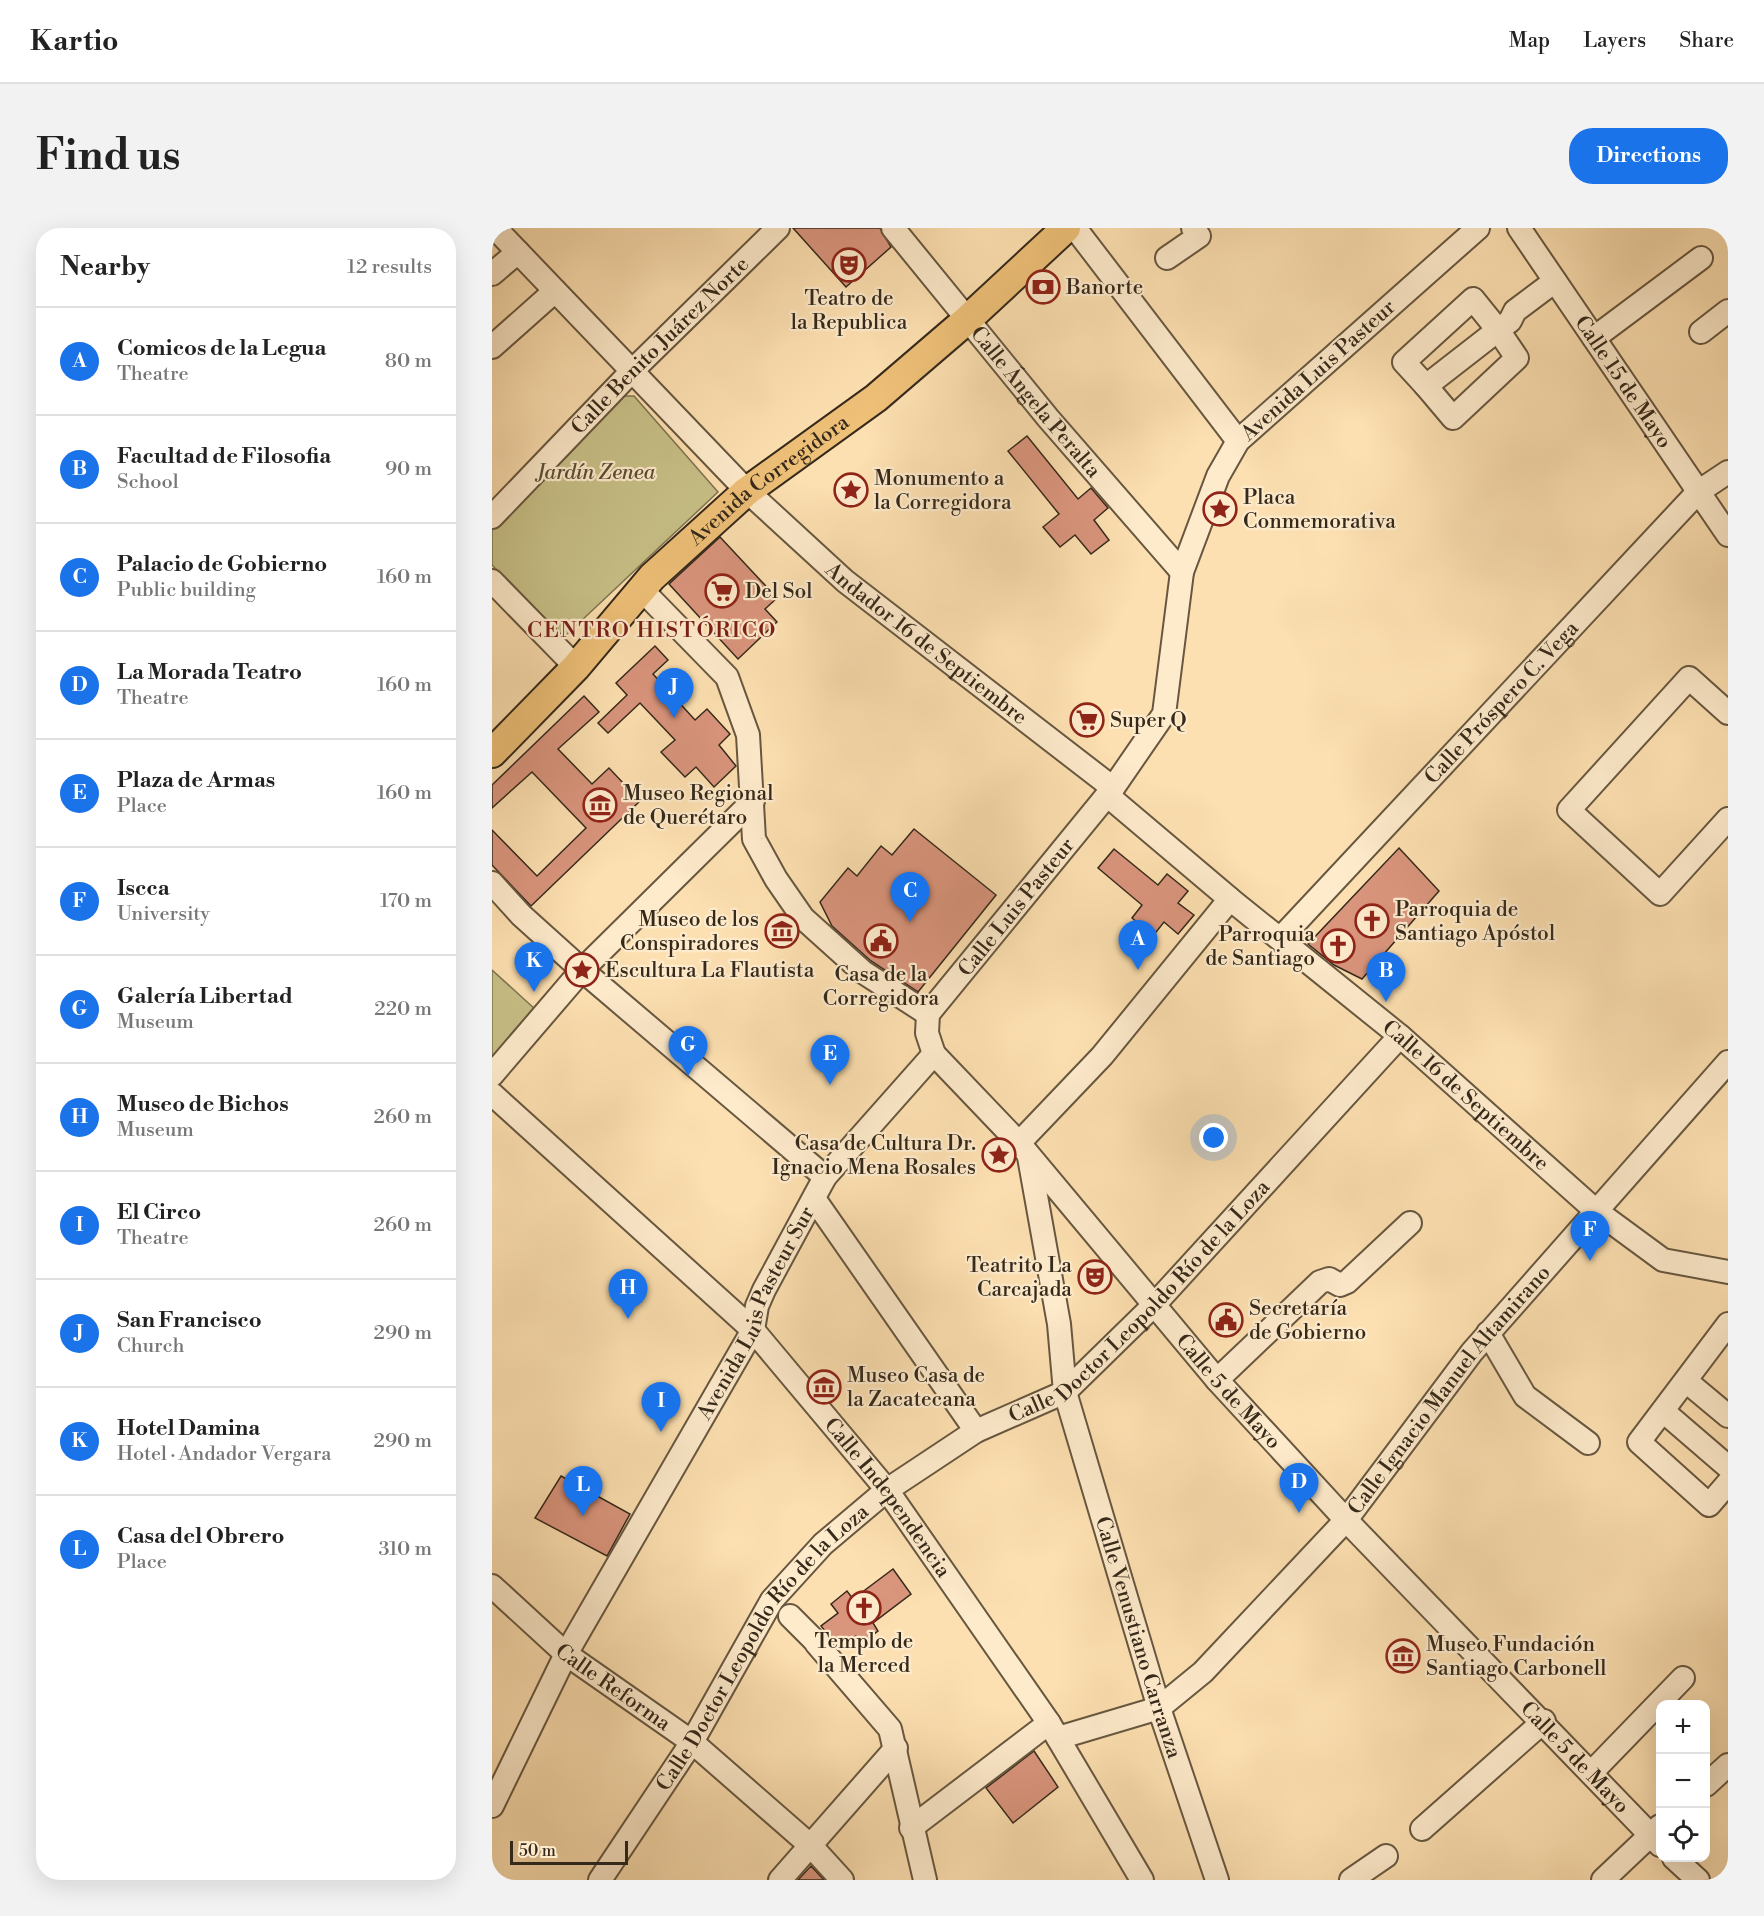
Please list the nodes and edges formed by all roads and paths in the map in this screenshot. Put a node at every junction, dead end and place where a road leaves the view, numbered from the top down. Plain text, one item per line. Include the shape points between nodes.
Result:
1 (778, 228) edge
2 (893, 228) edge
3 (1065, 228) edge
4 (1075, 228) edge
5 (1193, 228) edge
6 (1478, 228) edge
7 (1519, 228) edge
8 (509, 237) edge
9 (1167, 258) dead end
10 (1701, 258) dead end
11 (492, 274) edge
12 (1558, 285) junction
13 (555, 291) junction
14 (1728, 311) edge
15 (968, 319) junction
16 (1504, 326) junction
17 (1701, 332) dead end
18 (1594, 338) junction
19 (492, 347) edge
20 (632, 371) junction
21 (1426, 386) junction
22 (1238, 441) junction
23 (1728, 472) edge
24 (747, 491) junction
25 (1698, 492) junction
26 (492, 517) edge
27 (1728, 536) edge
28 (1182, 572) junction
29 (492, 582) edge
30 (640, 588) junction
31 (576, 667) junction
32 (538, 706) junction
33 (1728, 714) edge
34 (492, 734) edge
35 (492, 753) edge
36 (1110, 792) junction
37 (745, 808) junction
38 (1723, 835) edge
39 (492, 883) edge
40 (1230, 899) junction
41 (1280, 939) junction
42 (582, 970) junction
43 (928, 1014) junction
44 (1400, 1036) junction
45 (934, 1054) junction
46 (1728, 1062) edge
47 (492, 1075) edge
48 (492, 1094) edge
49 (1024, 1149) junction
50 (825, 1177) junction
51 (815, 1200) junction
52 (1595, 1210) junction
53 (1410, 1222) dead end
54 (1728, 1272) edge
55 (1154, 1305) junction
56 (1728, 1324) edge
57 (753, 1330) junction
58 (1488, 1333) junction
59 (1217, 1380) junction
60 (1686, 1381) junction
61 (1065, 1392) junction
62 (1663, 1411) junction
63 (1728, 1416) edge
64 (976, 1431) junction
65 (1588, 1443) dead end
66 (1728, 1467) edge
67 (1728, 1484) edge
68 (887, 1490) junction
69 (1346, 1520) junction
70 (495, 1596) edge
71 (790, 1616) dead end
72 (566, 1654) junction
73 (1683, 1678) dead end
74 (1159, 1708) junction
75 (1544, 1721) junction
76 (1053, 1731) junction
77 (692, 1742) junction
78 (896, 1748) junction
79 (1728, 1765) edge
80 (1591, 1773) junction
81 (1710, 1781) edge
82 (492, 1806) edge
83 (911, 1828) junction
84 (1422, 1829) dead end
85 (1656, 1835) edge
86 (1656, 1837) edge
87 (811, 1846) junction
88 (1386, 1856) dead end
89 (1679, 1862) edge
90 (600, 1880) edge
91 (780, 1880) edge
92 (842, 1880) edge
93 (925, 1880) edge
94 (1142, 1880) edge
95 (1217, 1880) edge
96 (1351, 1880) edge
97 (1602, 1880) edge
98 (1698, 1880) edge

1 - 20 street, Calle Benito Juárez Norte
2 - 15 street, Calle Ángela Peralta
3 - 15 main road, Avenida Corregidora
4 - 22 street
5 - 9 street via 1199,236
6 - 22 street, Avenida Luis Pasteur
7 - 12 street, Calle 15 de Mayo
8 - 11 street
8 - 13 street, Andador 16 de Septiembre
10 - 18 street
12 - 16 street via 1515,311
12 - 18 street, Calle 15 de Mayo
13 - 19 street
13 - 20 street, Andador 16 de Septiembre
14 - 17 street
15 - 24 main road, Avenida Corregidora via 876,398
15 - 28 street, Calle Ángela Peralta
16 - 21 street
16 - 21 street via 1517,358 1453,418
16 - 21 street via 1473,299 1404,362
18 - 25 street, Calle 15 de Mayo
20 - 24 street, Andador 16 de Septiembre
20 - 26 street, Calle Benito Juárez Norte
22 - 28 street, Avenida Luis Pasteur via 1218,476
23 - 25 street, Calle Próspero C. Vega
24 - 30 main road, Avenida Corregidora
24 - 36 street, Andador 16 de Septiembre via 845,581
25 - 27 street, Calle 15 de Mayo
25 - 41 street, Calle Próspero C. Vega
28 - 36 street, Avenida Luis Pasteur via 1164,714
29 - 31 street
30 - 31 main road, Avenida Corregidora
30 - 37 street via 727,677 748,735
31 - 32 main road, Avenida Corregidora
32 - 34 street via 515,709
32 - 35 main road, Avenida Corregidora
33 - 38 street via 1689,678 1569,810 1660,894
36 - 40 street, Calle 16 de Septiembre
36 - 43 street, Calle Luis Pasteur
37 - 42 street
37 - 43 street via 754,839 803,918 863,972
39 - 42 street
40 - 41 street, Calle 16 de Septiembre
40 - 49 street
41 - 44 street, Calle 16 de Septiembre
42 - 47 street
42 - 50 street
43 - 45 street via 927,1033
44 - 52 street, Calle 16 de Septiembre
44 - 55 street, Calle Doctor Leopoldo Río de la Loza
45 - 49 street, Calle 5 de Mayo
45 - 50 street, Avenida Luis Pasteur Sur
46 - 52 street, Calle Ignacio Manuel Altamirano
48 - 57 street, Calle Independencia
49 - 55 street, Calle 5 de Mayo
49 - 61 street, Calle Venustiano Carranza via 1059,1324
50 - 51 street, Avenida Luis Pasteur Sur
51 - 57 street, Avenida Luis Pasteur Sur via 764,1290
51 - 64 street
52 - 54 street, Calle 16 de Septiembre via 1663,1260
52 - 58 street, Calle Ignacio Manuel Altamirano
53 - 59 street via 1347,1282 1320,1282
55 - 59 street, Calle 5 de Mayo
55 - 61 street, Calle Doctor Leopoldo Río de la Loza
56 - 60 street
57 - 68 street, Calle Independencia
57 - 72 street, Avenida Luis Pasteur Sur
58 - 65 street via 1525,1396
58 - 69 street, Calle Ignacio Manuel Altamirano
59 - 69 street, Calle 5 de Mayo
60 - 62 street
60 - 63 street
61 - 64 street, Calle Doctor Leopoldo Río de la Loza
61 - 74 street, Calle Venustiano Carranza
62 - 66 street
62 - 67 street via 1639,1442 1709,1505
64 - 68 street, Calle Doctor Leopoldo Río de la Loza
68 - 76 street, Calle Independencia
68 - 77 street, Calle Doctor Leopoldo Río de la Loza via 824,1544 772,1600
69 - 74 street, Calle Ignacio Manuel Altamirano via 1203,1672
69 - 75 street, Calle 5 de Mayo
70 - 72 street, Calle Reforma
71 - 78 street via 890,1729
72 - 77 street, Calle Reforma
72 - 82 street
73 - 80 street
74 - 76 street
74 - 95 street, Calle Venustiano Carranza
75 - 80 street, Calle 5 de Mayo
75 - 84 street
76 - 83 street
76 - 94 street, Calle Independencia
77 - 87 street, Calle Reforma
77 - 90 street, Calle Doctor Leopoldo Río de la Loza
78 - 83 street
78 - 87 street
79 - 81 street
80 - 85 street, Calle 5 de Mayo
83 - 93 street
86 - 97 street
87 - 91 street
87 - 92 street, Calle Reforma
88 - 96 street
89 - 98 street

